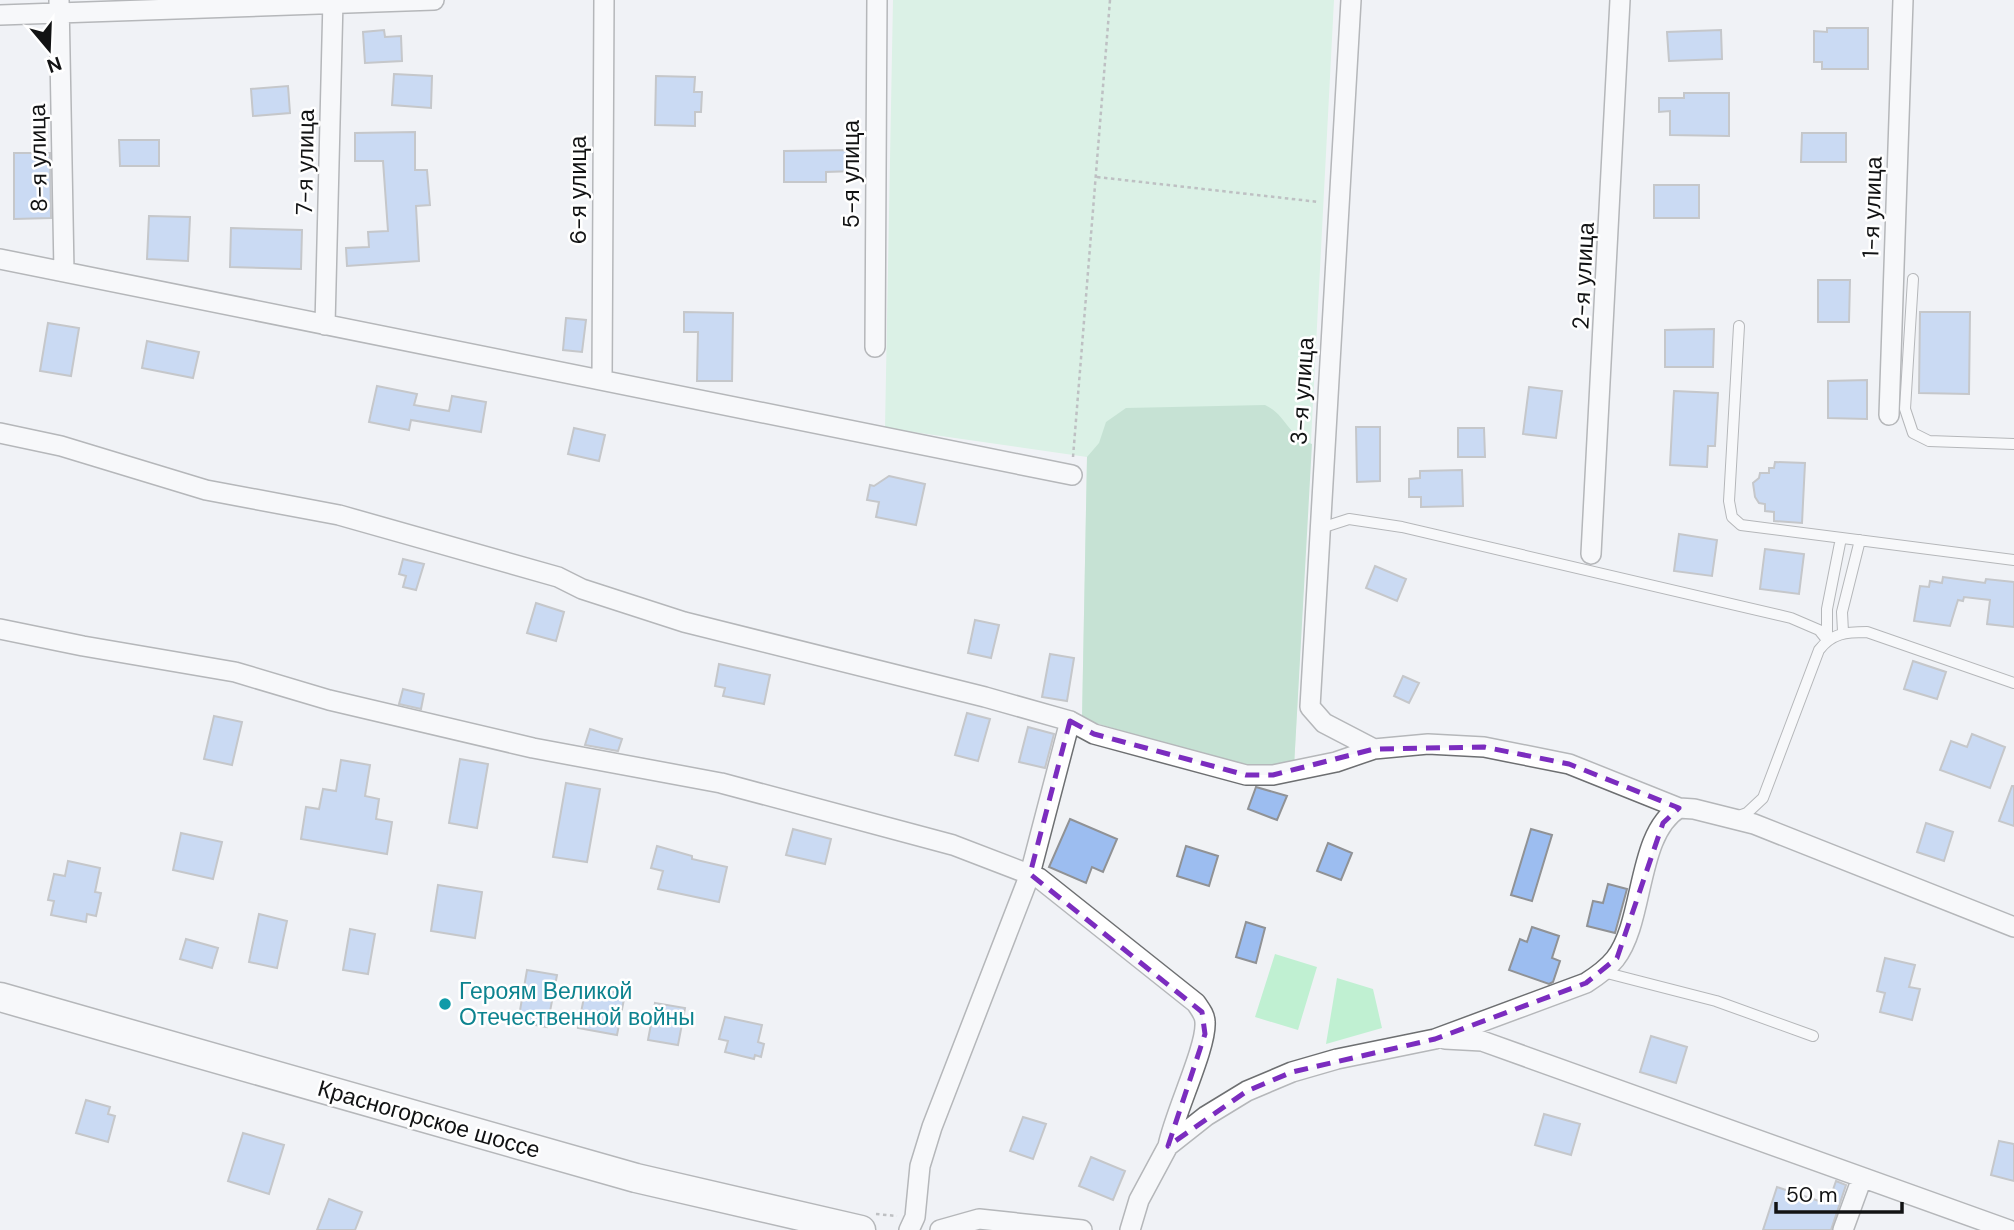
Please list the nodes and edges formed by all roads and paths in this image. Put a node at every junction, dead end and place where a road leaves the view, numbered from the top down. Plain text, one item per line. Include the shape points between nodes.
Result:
1 (434, 0) edge
2 (604, 0) edge
3 (877, 0) edge
4 (1110, 0) edge
5 (1351, 0) edge
6 (1620, 0) edge
7 (1903, 0) edge
8 (333, 2) edge
9 (59, 7) edge
10 (0, 15) edge
11 (1097, 177) junction
12 (1319, 202) dead end
13 (0, 259) edge
14 (64, 272) junction
15 (1913, 279) dead end
16 (325, 325) junction
17 (1739, 326) dead end
18 (875, 347) dead end
19 (602, 380) junction
20 (1889, 415) dead end
21 (0, 433) edge
22 (2014, 444) edge
23 (1072, 475) joint
24 (1318, 530) junction
25 (1841, 538) junction
26 (1860, 540) junction
27 (1591, 554) dead end
28 (2014, 560) edge
29 (0, 629) edge
30 (1843, 632) junction
31 (1827, 640) junction
32 (2014, 683) edge
33 (1070, 721) junction
34 (1374, 749) junction
35 (1679, 808) junction
36 (1732, 818) junction
37 (1030, 874) junction
38 (2014, 927) edge
39 (1603, 972) junction
40 (0, 997) edge
41 (1813, 1036) dead end
42 (1436, 1039) junction
43 (1168, 1146) junction
44 (1862, 1178) junction
45 (861, 1230) edge
46 (909, 1230) edge
47 (940, 1230) edge
48 (1082, 1230) edge
49 (1130, 1230) edge
50 (1843, 1230) edge
51 (2009, 1230) edge

1 - 8 street
2 - 19 street, 6-я улица
3 - 18 street, 5-я улица
4 - 11 path
5 - 24 street, 3-я улица
6 - 27 street, 2-я улица
7 - 20 street, 1-я улица
8 - 9 street
8 - 16 street, 7-я улица
9 - 10 street
9 - 14 street, 8-я улица
11 - 12 path
11 - 23 path
13 - 14 street
14 - 16 street
15 - 22 lane via 1905,409 1913,433 1929,441
16 - 19 street
17 - 25 lane via 1729,501 1732,517 1741,525
19 - 23 street
21 - 33 street via 206,489 339,515 558,577 684,622
24 - 31 lane via 1349,519 1402,527 1791,618 1819,630
24 - 34 street, 3-я улица via 1310,708 1324,723
25 - 26 lane
25 - 31 lane via 1827,608
26 - 28 lane
26 - 30 lane via 1842,612
29 - 37 street via 235,672 533,748 721,783 953,845
30 - 31 lane
30 - 32 lane via 1867,632
31 - 36 lane via 1818,650 1763,798 1747,813
33 - 34 street via 1094,734 1246,775 1273,775
33 - 37 street
34 - 35 street via 1428,744 1484,747 1569,764
35 - 36 street
35 - 39 street via 1663,823 1627,937 1617,958
36 - 38 street
37 - 43 street via 1188,996 1202,1012 1205,1034
37 - 46 street via 932,1127
39 - 41 lane via 1716,1001
39 - 42 street via 1586,983
40 - 45 street, Красногорское шоссе via 636,1178
42 - 43 street via 1292,1072 1247,1091
42 - 44 street via 1482,1041
43 - 49 street via 1139,1200
44 - 50 street
44 - 51 street
47 - 48 street via 979,1219

